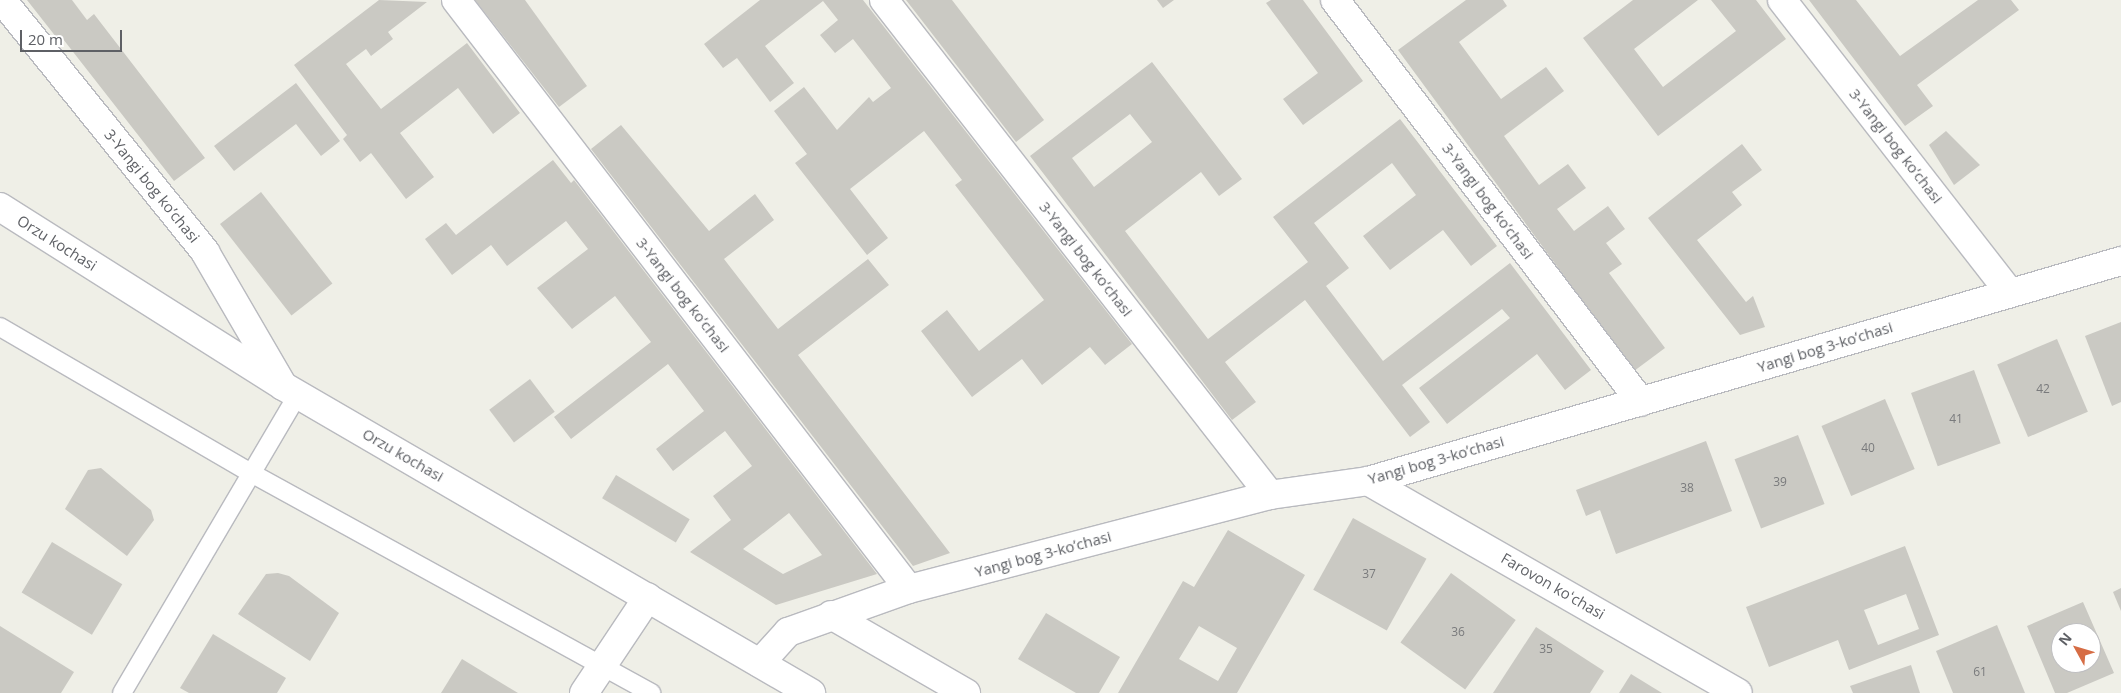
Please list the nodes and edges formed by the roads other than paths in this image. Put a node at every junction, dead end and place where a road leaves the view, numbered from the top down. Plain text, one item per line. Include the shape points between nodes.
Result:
1 (2, 0) edge
2 (456, 0) edge
3 (884, 0) edge
4 (1335, 0) edge
5 (1782, 0) edge
6 (0, 207) edge
7 (2121, 261) edge
8 (2009, 292) junction
9 (0, 327) edge
10 (290, 390) junction
11 (1641, 402) junction
12 (251, 472) junction
13 (1368, 480) junction
14 (1270, 494) junction
15 (909, 589) junction
16 (648, 598) junction
17 (831, 615) junction
18 (601, 663) junction
19 (760, 663) junction
20 (122, 693) edge
21 (584, 693) edge
22 (651, 693) edge
23 (811, 693) edge
24 (966, 693) edge
25 (1738, 693) edge

1 - 10 street, 3-Yangi bog koʼchasi via 205,252
2 - 15 street, 3-Yangi bog koʼchasi
3 - 14 street, 3-Yangi bog koʼchasi
4 - 11 street, 3-Yangi bog koʼchasi
5 - 8 street, 3-Yangi bog koʼchasi
6 - 10 street, Orzu kochasi
7 - 8 street, Yangi bog 3-koʼchasi
8 - 11 street, Yangi bog 3-koʼchasi
9 - 12 lane
10 - 12 lane
10 - 16 street, Orzu kochasi
11 - 13 street, Yangi bog 3-koʼchasi
12 - 18 lane
12 - 20 lane
13 - 14 street, Yangi bog 3-koʼchasi
13 - 25 street, Farovon koʻchasi
14 - 15 street, Yangi bog 3-koʼchasi
15 - 17 street, Yangi bog 3-koʼchasi
16 - 18 street
16 - 19 street, Orzu kochasi
17 - 19 street, Yangi bog 3-koʼchasi via 788,632
17 - 24 street
18 - 21 street
18 - 22 lane
19 - 23 street, Orzu kochasi

